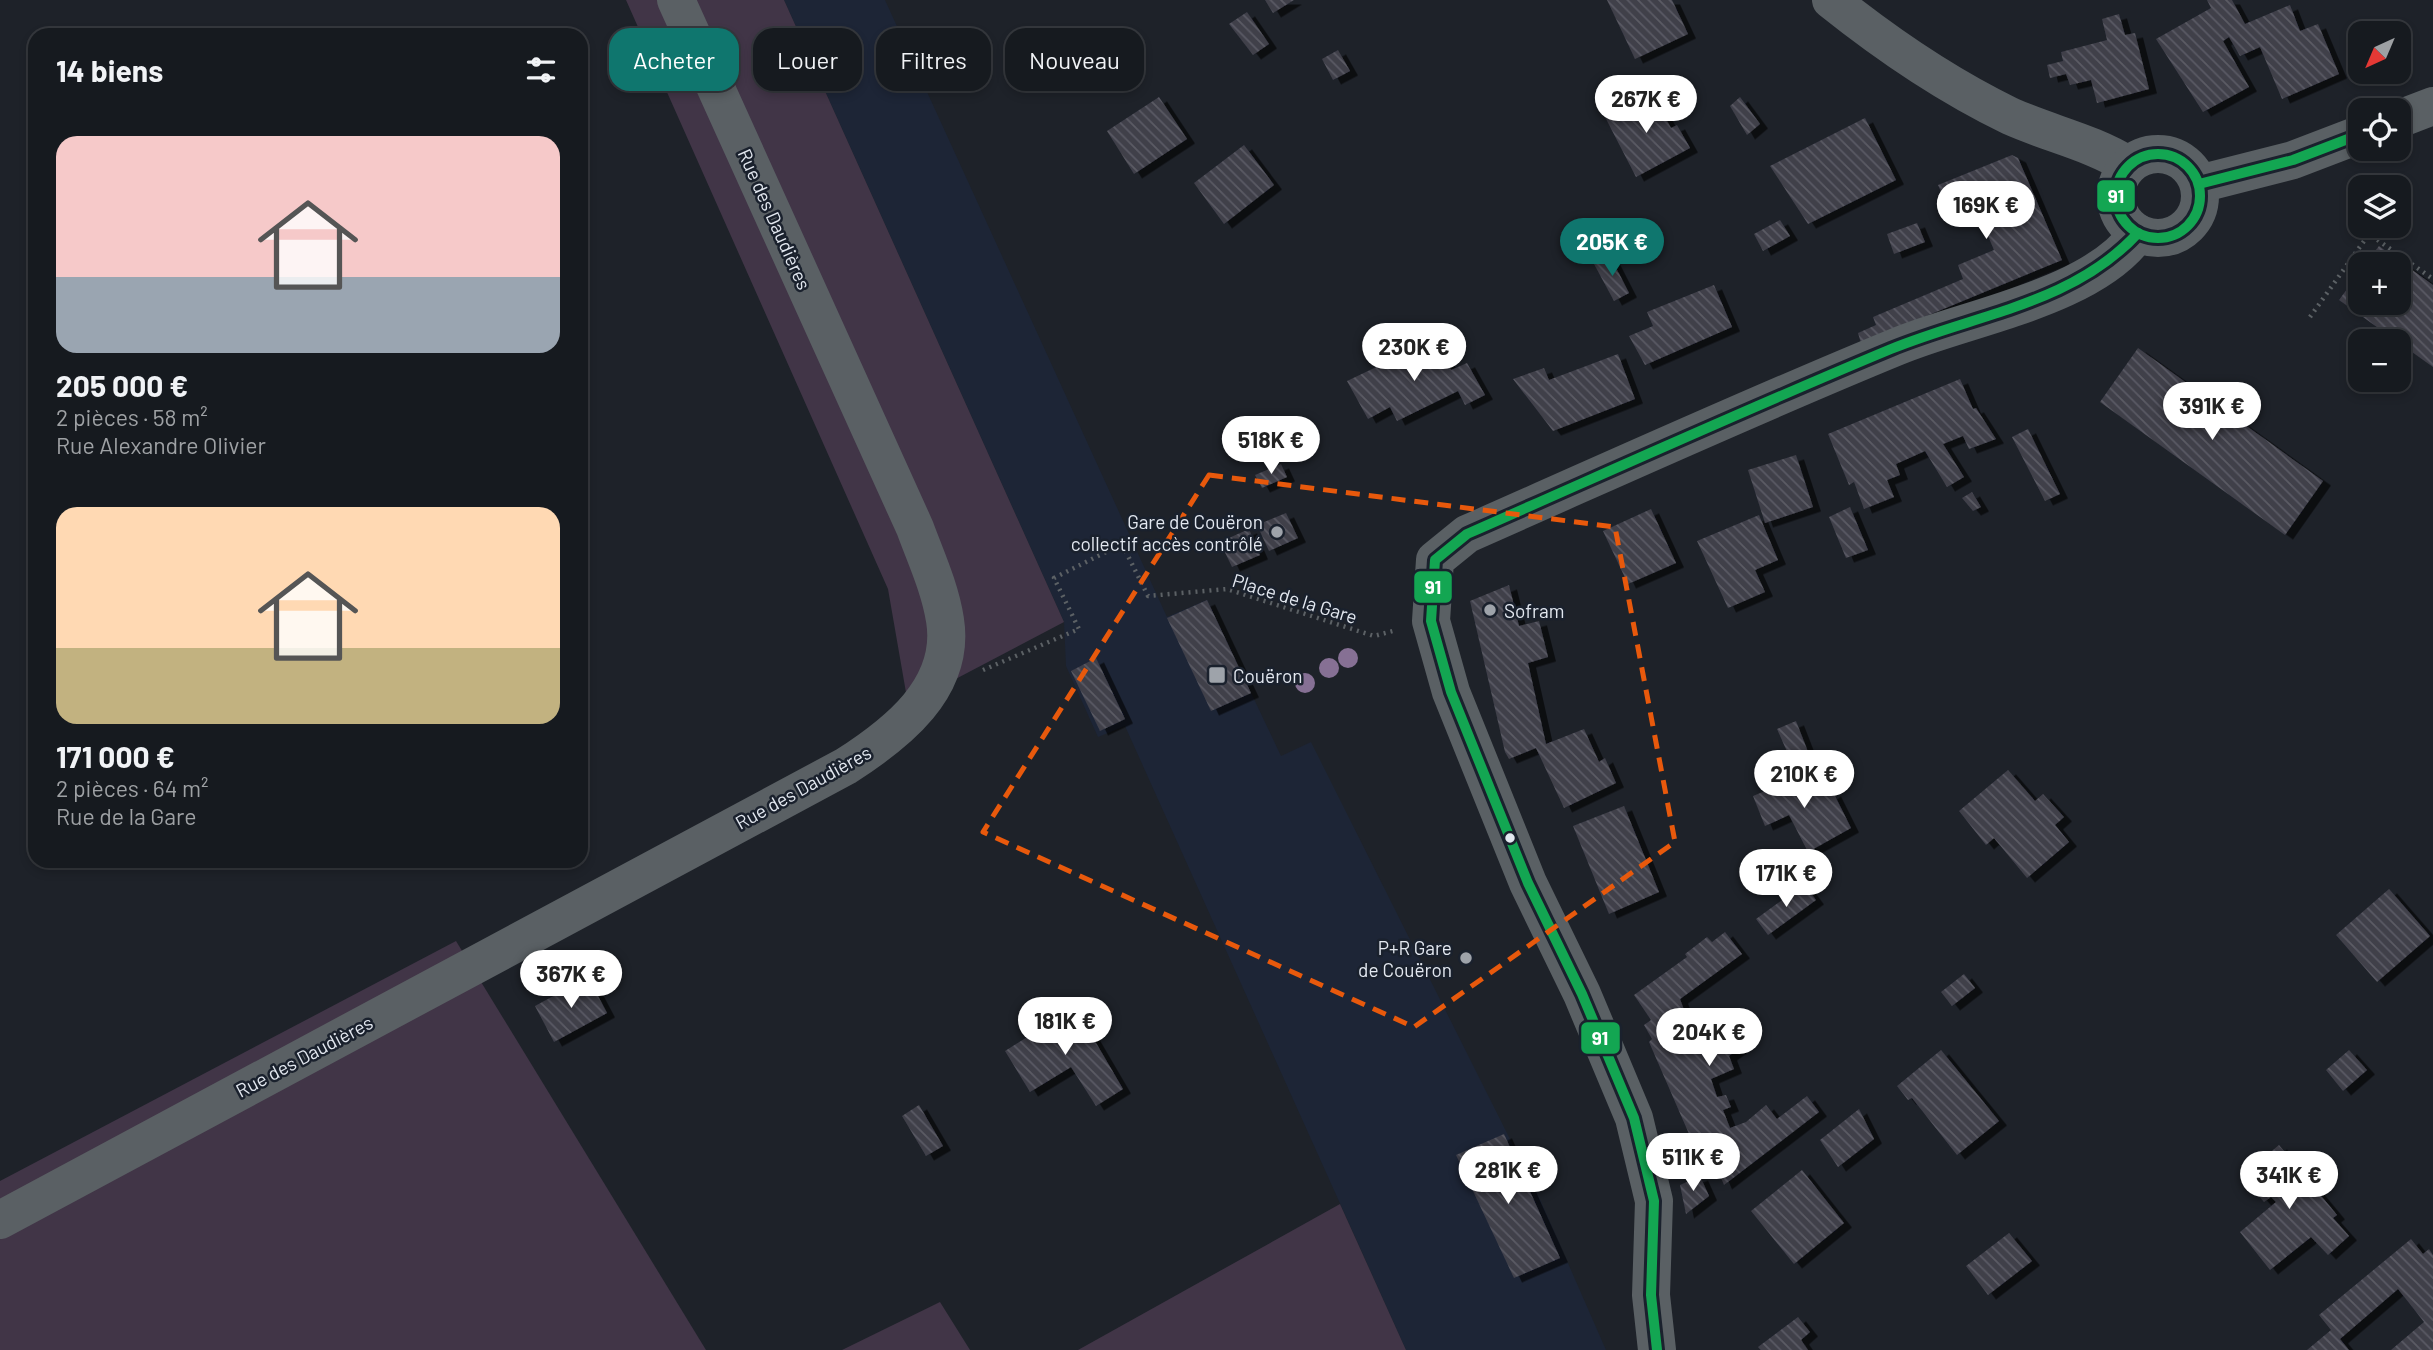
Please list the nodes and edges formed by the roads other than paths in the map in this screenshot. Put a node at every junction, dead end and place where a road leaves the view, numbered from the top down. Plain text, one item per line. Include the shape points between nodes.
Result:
1 (676, 0) edge
2 (1831, 0) edge
3 (2433, 106) edge
4 (2411, 114) edge
5 (2348, 139) edge
6 (2128, 165) junction
7 (2199, 184) junction
8 (2138, 233) junction
9 (0, 1220) edge
10 (1657, 1350) edge

1 - 9 street, Rue des Daudières via 938,588 946,622 945,649 928,693 896,732 846,766
2 - 6 street via 1964,93
3 - 4 street
5 - 7 street via 2293,160
6 - 7 street via 2147,155 2169,155 2193,172
6 - 8 street via 2116,201 2127,225
7 - 8 street via 2198,211 2180,232 2166,237
8 - 10 street via 2127,248 2092,273 2010,309 1899,345 1466,534 1435,560 1431,621 1451,692 1517,857 1634,1118 1654,1201 1651,1295

